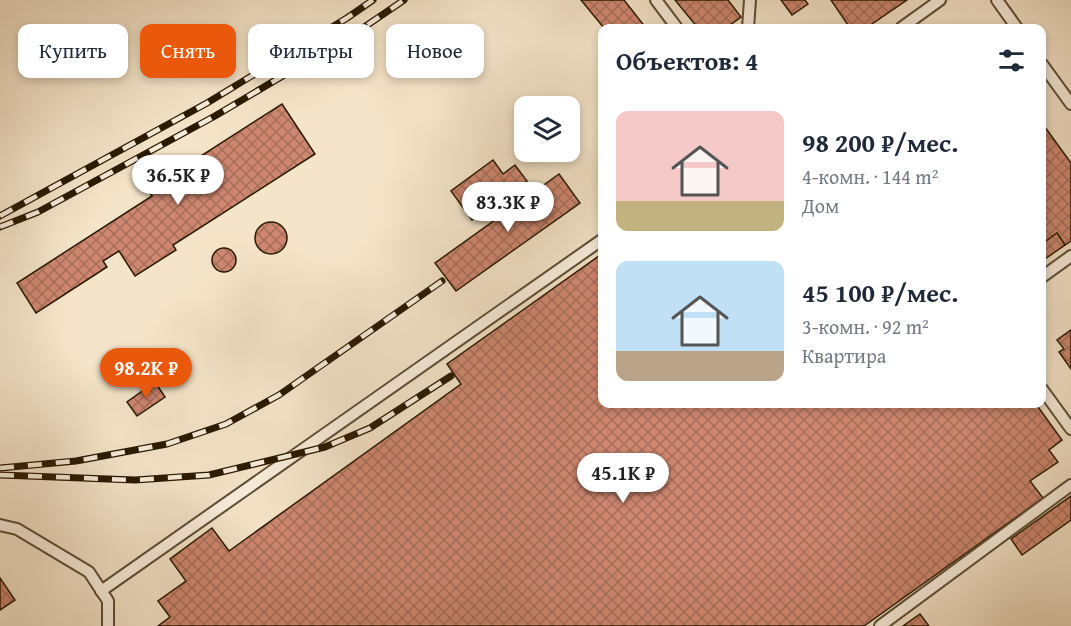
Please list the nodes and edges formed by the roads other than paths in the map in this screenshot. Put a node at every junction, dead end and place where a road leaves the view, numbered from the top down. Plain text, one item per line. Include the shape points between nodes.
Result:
1 (656, 0) edge
2 (750, 0) edge
3 (940, 0) edge
4 (997, 0) edge
5 (674, 24) edge
6 (747, 24) edge
7 (907, 24) edge
8 (1014, 24) edge
9 (1046, 70) edge
10 (1071, 104) edge
11 (598, 243) edge
12 (1071, 256) edge
13 (1046, 274) edge
14 (1046, 395) edge
15 (1071, 429) edge
16 (1071, 484) edge
17 (0, 525) edge
18 (101, 591) junction
19 (108, 626) edge
20 (880, 626) edge

1 - 5 lane
2 - 6 lane
3 - 7 lane
4 - 8 lane
9 - 10 lane
11 - 18 lane
12 - 13 lane
14 - 15 lane
16 - 20 lane
17 - 18 lane via 17,529 89,572
18 - 19 lane via 108,601

